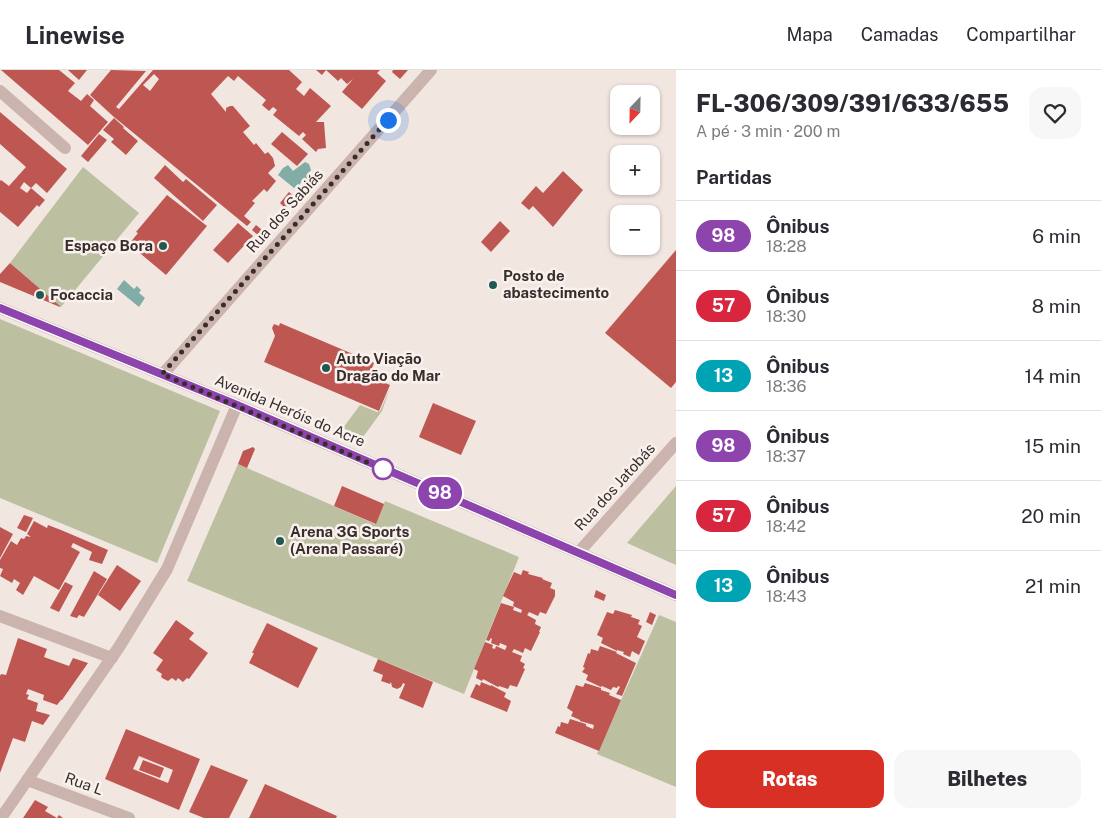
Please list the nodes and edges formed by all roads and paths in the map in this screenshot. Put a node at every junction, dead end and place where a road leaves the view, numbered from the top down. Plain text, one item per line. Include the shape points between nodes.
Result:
1 (431, 70) edge
2 (0, 91) edge
3 (65, 148) dead end
4 (0, 308) edge
5 (162, 374) junction
6 (237, 405) junction
7 (676, 443) edge
8 (579, 552) junction
9 (676, 595) edge
10 (1, 618) edge
11 (112, 658) junction
12 (27, 780) junction
13 (1, 818) edge
14 (129, 818) edge

1 - 5 street, Rua dos Sabiás
2 - 3 street
4 - 5 street, Avenida Heróis do Acre
5 - 6 street, Avenida Heróis do Acre
6 - 8 street, Avenida Heróis do Acre
6 - 11 street via 167,569
7 - 8 street, Rua dos Jatobás
8 - 9 street, Avenida Heróis do Acre
10 - 11 street
11 - 12 street
12 - 13 street
12 - 14 street, Rua L

